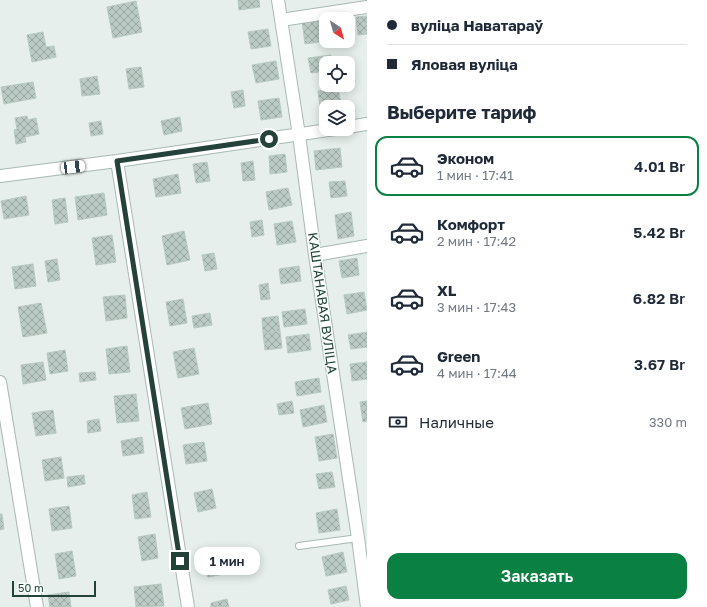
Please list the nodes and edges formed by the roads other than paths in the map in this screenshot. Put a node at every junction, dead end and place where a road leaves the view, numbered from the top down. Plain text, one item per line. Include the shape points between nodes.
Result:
1 (278, 0) edge
2 (367, 7) edge
3 (281, 20) junction
4 (367, 124) edge
5 (355, 126) edge
6 (319, 132) edge
7 (299, 135) junction
8 (117, 161) junction
9 (0, 176) edge
10 (367, 246) edge
11 (315, 255) junction
12 (0, 382) edge
13 (362, 537) edge
14 (299, 546) dead end
15 (37, 607) edge
16 (188, 607) edge
17 (367, 607) edge

1 - 3 street, КАШТАНАВАЯ ВУЛІЦА
2 - 3 street
3 - 7 street, КАШТАНАВАЯ ВУЛІЦА
4 - 5 street
6 - 7 street
7 - 8 street
7 - 11 street, КАШТАНАВАЯ ВУЛІЦА
8 - 9 street
8 - 16 street
10 - 11 street
11 - 13 street, КАШТАНАВАЯ ВУЛІЦА
12 - 15 street
13 - 14 lane
13 - 17 street, КАШТАНАВАЯ ВУЛІЦА

